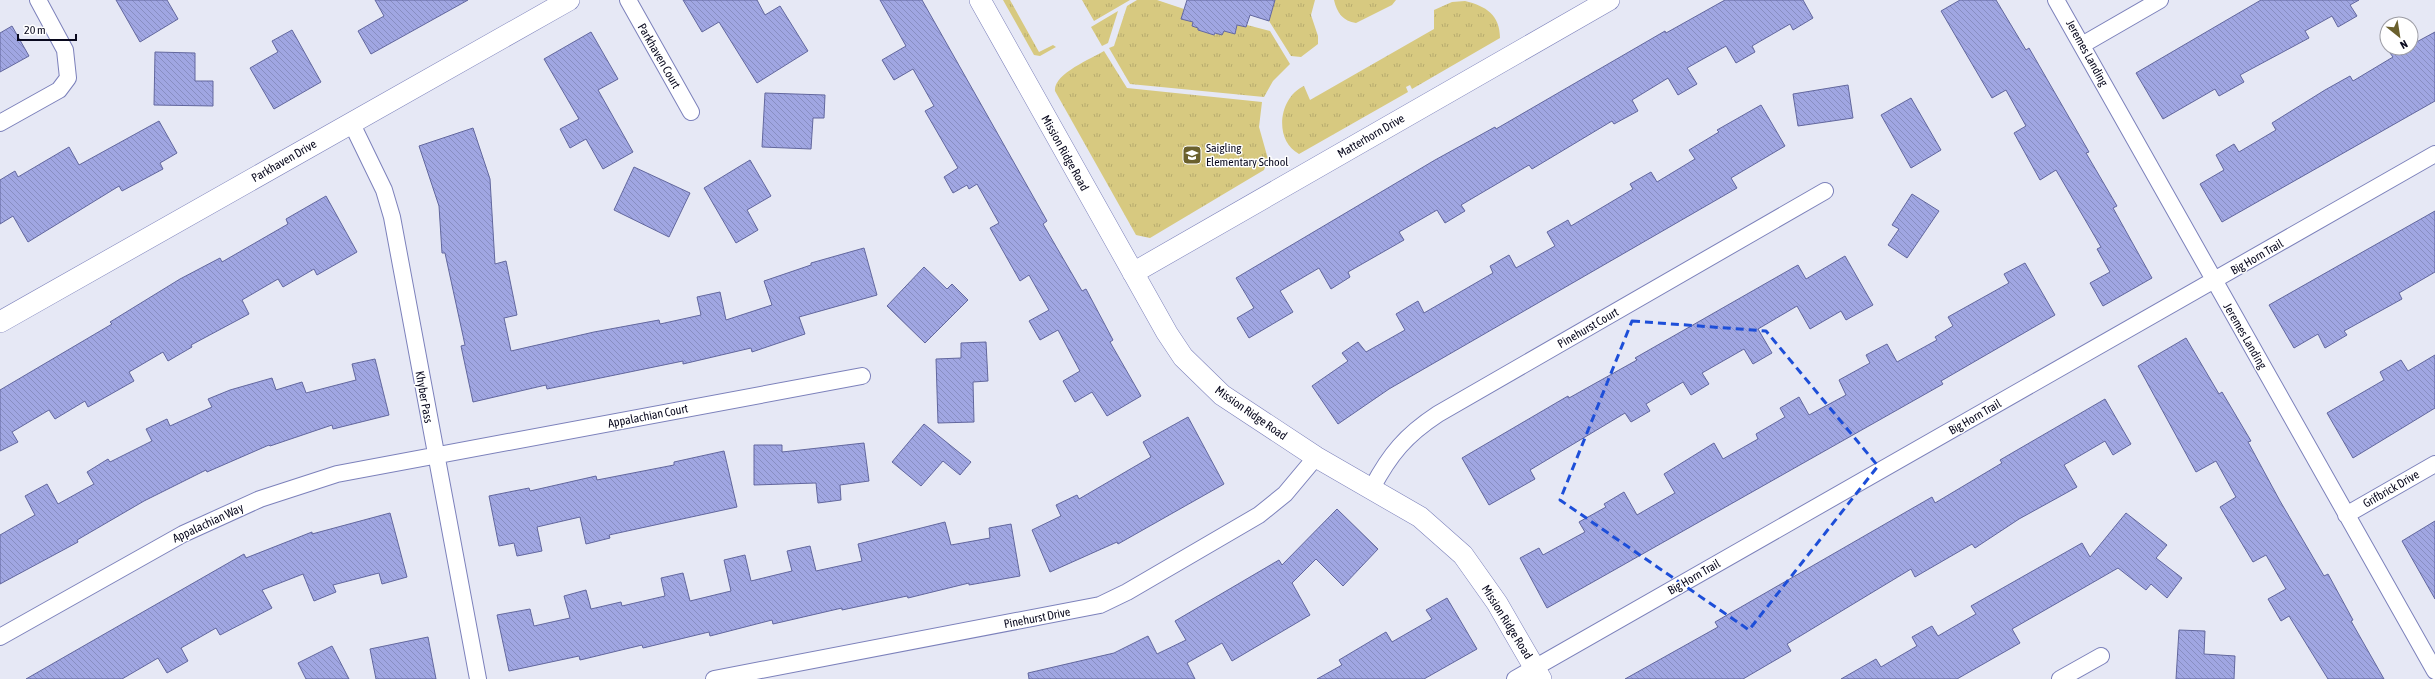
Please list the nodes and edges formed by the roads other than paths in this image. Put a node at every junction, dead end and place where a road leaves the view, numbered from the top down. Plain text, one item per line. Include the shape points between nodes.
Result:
1 (38, 0) edge
2 (569, 0) edge
3 (628, 0) edge
4 (980, 0) edge
5 (1609, 0) edge
6 (2056, 0) edge
7 (2160, 0) edge
8 (2082, 45) junction
9 (691, 112) dead end
10 (351, 122) junction
11 (0, 123) edge
12 (2435, 154) edge
13 (1825, 191) dead end
14 (1133, 273) junction
15 (2214, 281) junction
16 (0, 322) edge
17 (862, 376) dead end
18 (435, 455) junction
19 (1316, 457) junction
20 (2435, 464) edge
21 (1372, 488) junction
22 (2346, 515) junction
23 (0, 637) edge
24 (2101, 656) dead end
25 (2435, 671) edge
26 (1538, 673) edge
27 (478, 679) edge
28 (714, 679) edge
29 (1515, 679) edge
30 (2060, 679) edge

1 - 11 street via 65,50 68,78 58,90
2 - 10 street, Parkhaven Drive
3 - 9 street, Parkhaven Court
4 - 14 street, Mission Ridge Road
5 - 14 street, Matterhorn Drive
6 - 8 street, Jeremes Landing
7 - 8 street
8 - 15 street, Jeremes Landing
10 - 16 street, Parkhaven Drive
10 - 18 street, Khyber Pass via 384,190 392,217
12 - 15 street, Big Horn Trail
13 - 21 street, Pinehurst Court via 1416,429 1397,447
14 - 19 street, Mission Ridge Road via 1167,333 1196,370 1222,395
15 - 22 street, Jeremes Landing
15 - 26 street, Big Horn Trail
17 - 18 street, Appalachian Court
18 - 23 street, Appalachian Way via 337,474 260,498 183,534
18 - 27 street, Khyber Pass
19 - 21 street, Mission Ridge Road
19 - 28 street, Pinehurst Drive via 1285,494 1259,515 1134,588 1100,604
20 - 22 street, Grifbrick Drive
21 - 26 street, Mission Ridge Road via 1420,517 1463,555 1497,603
22 - 25 street, Jeremes Landing
24 - 30 street
26 - 29 street, Big Horn Trail

